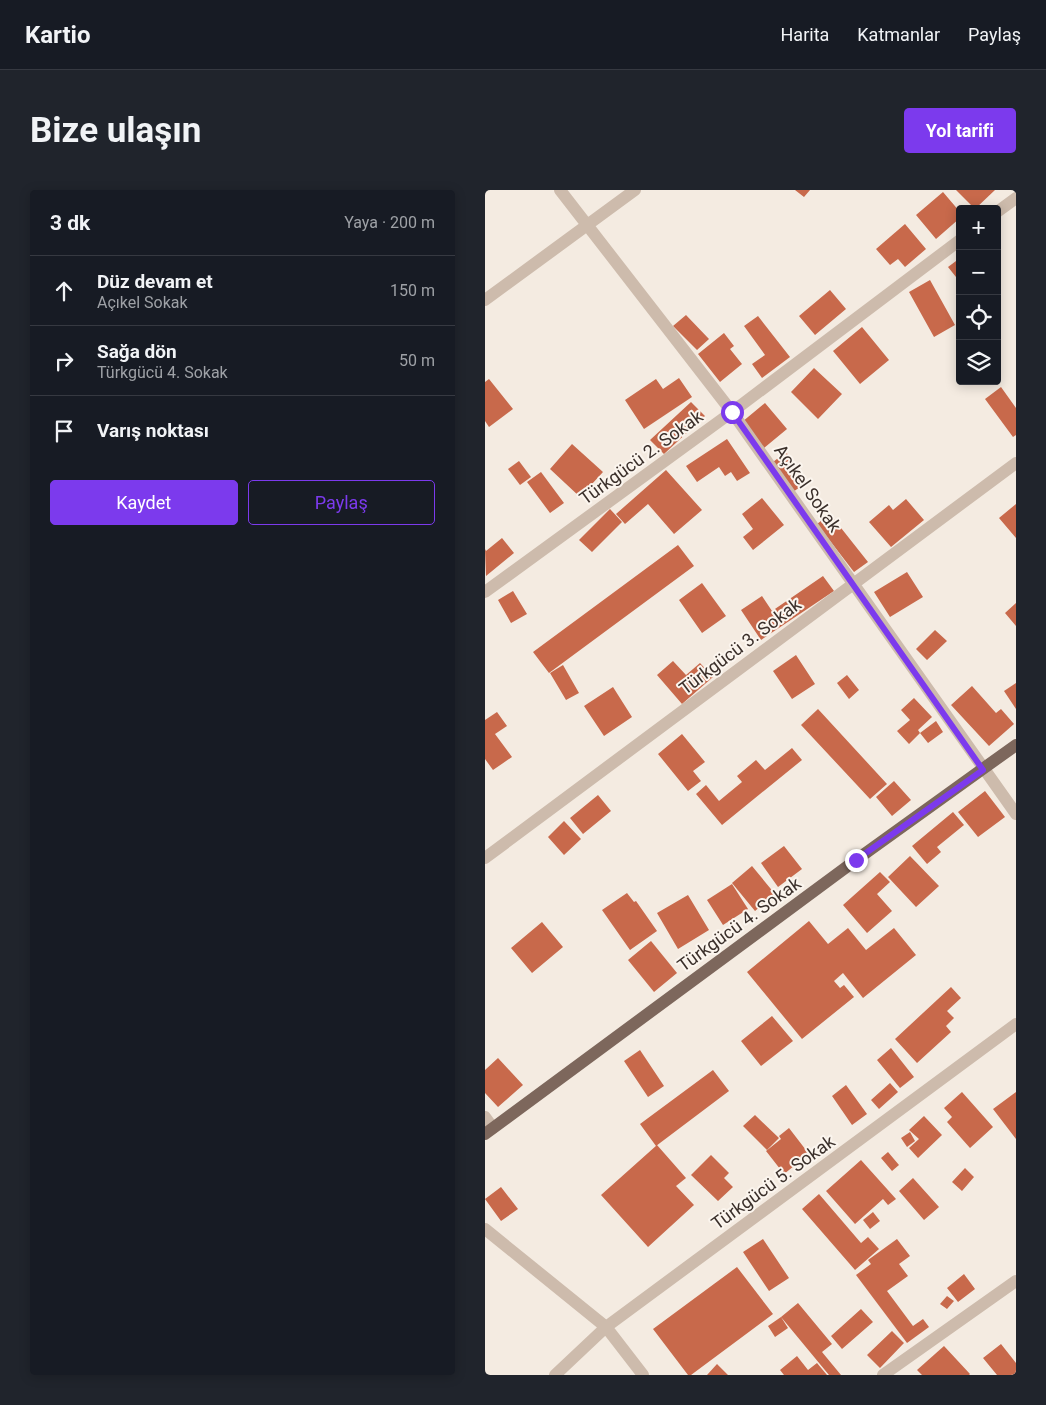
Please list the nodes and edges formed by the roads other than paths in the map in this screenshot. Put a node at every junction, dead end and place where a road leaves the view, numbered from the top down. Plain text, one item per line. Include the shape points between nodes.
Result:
1 (560, 190) edge
2 (635, 190) edge
3 (1016, 198) edge
4 (1001, 209) edge
5 (587, 226) junction
6 (956, 243) edge
7 (485, 300) edge
8 (732, 412) junction
9 (1016, 463) edge
10 (853, 583) junction
11 (485, 592) edge
12 (1016, 745) edge
13 (983, 770) junction
14 (1016, 814) edge
15 (485, 858) edge
16 (1016, 1024) edge
17 (485, 1117) edge
18 (489, 1131) edge
19 (485, 1230) edge
20 (1016, 1281) edge
21 (606, 1327) junction
22 (555, 1375) edge
23 (643, 1375) edge
24 (883, 1375) edge

1 - 5 street, Açıkel Sokak
2 - 5 street
3 - 4 street
5 - 7 street
5 - 8 street, Açıkel Sokak
6 - 8 street, Türkgücü 2. Sokak
8 - 10 street, Açıkel Sokak
8 - 11 street, Türkgücü 2. Sokak
9 - 10 street, Türkgücü 3. Sokak
10 - 13 street, Açıkel Sokak
10 - 15 street, Türkgücü 3. Sokak
12 - 13 main road, Türkgücü 4. Sokak
13 - 14 street, Açıkel Sokak
13 - 18 main road, Türkgücü 4. Sokak
16 - 21 street, Türkgücü 5. Sokak
17 - 18 street
19 - 21 street
20 - 24 street
21 - 22 street, Türkgücü 5. Sokak
21 - 23 street

